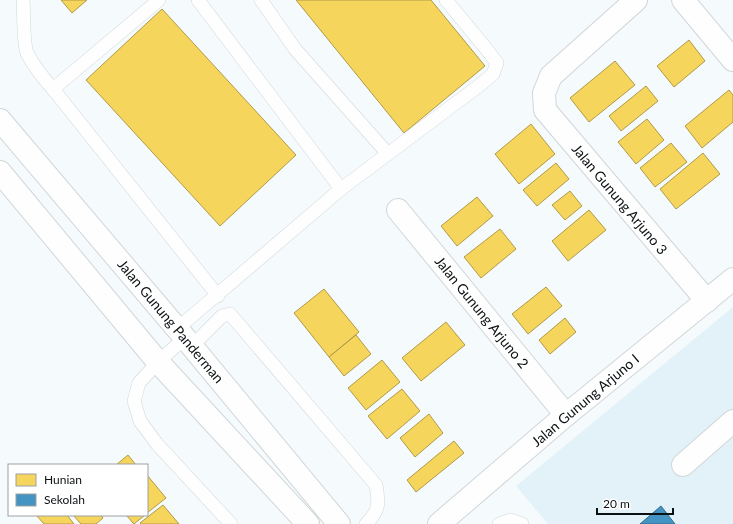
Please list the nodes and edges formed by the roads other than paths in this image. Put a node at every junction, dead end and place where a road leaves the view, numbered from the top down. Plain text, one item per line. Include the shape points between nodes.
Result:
1 (23, 0) edge
2 (159, 0) edge
3 (198, 0) edge
4 (261, 0) edge
5 (446, 0) edge
6 (636, 0) edge
7 (683, 0) edge
8 (733, 60) edge
9 (53, 89) junction
10 (0, 120) edge
11 (388, 154) junction
12 (0, 172) edge
13 (342, 189) junction
14 (398, 210) dead end
15 (733, 279) edge
16 (218, 296) junction
17 (707, 301) junction
18 (185, 337) junction
19 (158, 362) junction
20 (566, 415) junction
21 (733, 420) edge
22 (682, 465) dead end
23 (230, 524) edge
24 (308, 524) edge
25 (339, 524) edge
26 (366, 524) edge
27 (439, 524) edge
28 (499, 524) edge
29 (522, 524) edge

1 - 9 lane via 27,52 39,75
2 - 9 lane
3 - 13 lane
4 - 11 lane via 295,49
5 - 11 lane via 497,63 493,74
6 - 17 street, Jalan Gunung Arjuno 3 via 551,76 544,93 545,110
7 - 8 street
9 - 16 lane
10 - 18 street, Jalan Gunung Panderman
11 - 13 lane
12 - 19 street
13 - 16 lane
14 - 20 street, Jalan Gunung Arjuno 2
15 - 17 street, Jalan Gunung Arjuno I
16 - 18 lane
17 - 20 street, Jalan Gunung Arjuno I
18 - 19 lane
18 - 25 street, Jalan Gunung Panderman
18 - 26 lane via 230,314 376,485 379,501 374,517
19 - 23 lane via 139,383 134,401 140,421 157,444
19 - 24 street
20 - 27 street, Jalan Gunung Arjuno I
21 - 22 street
28 - 29 lane via 510,520

